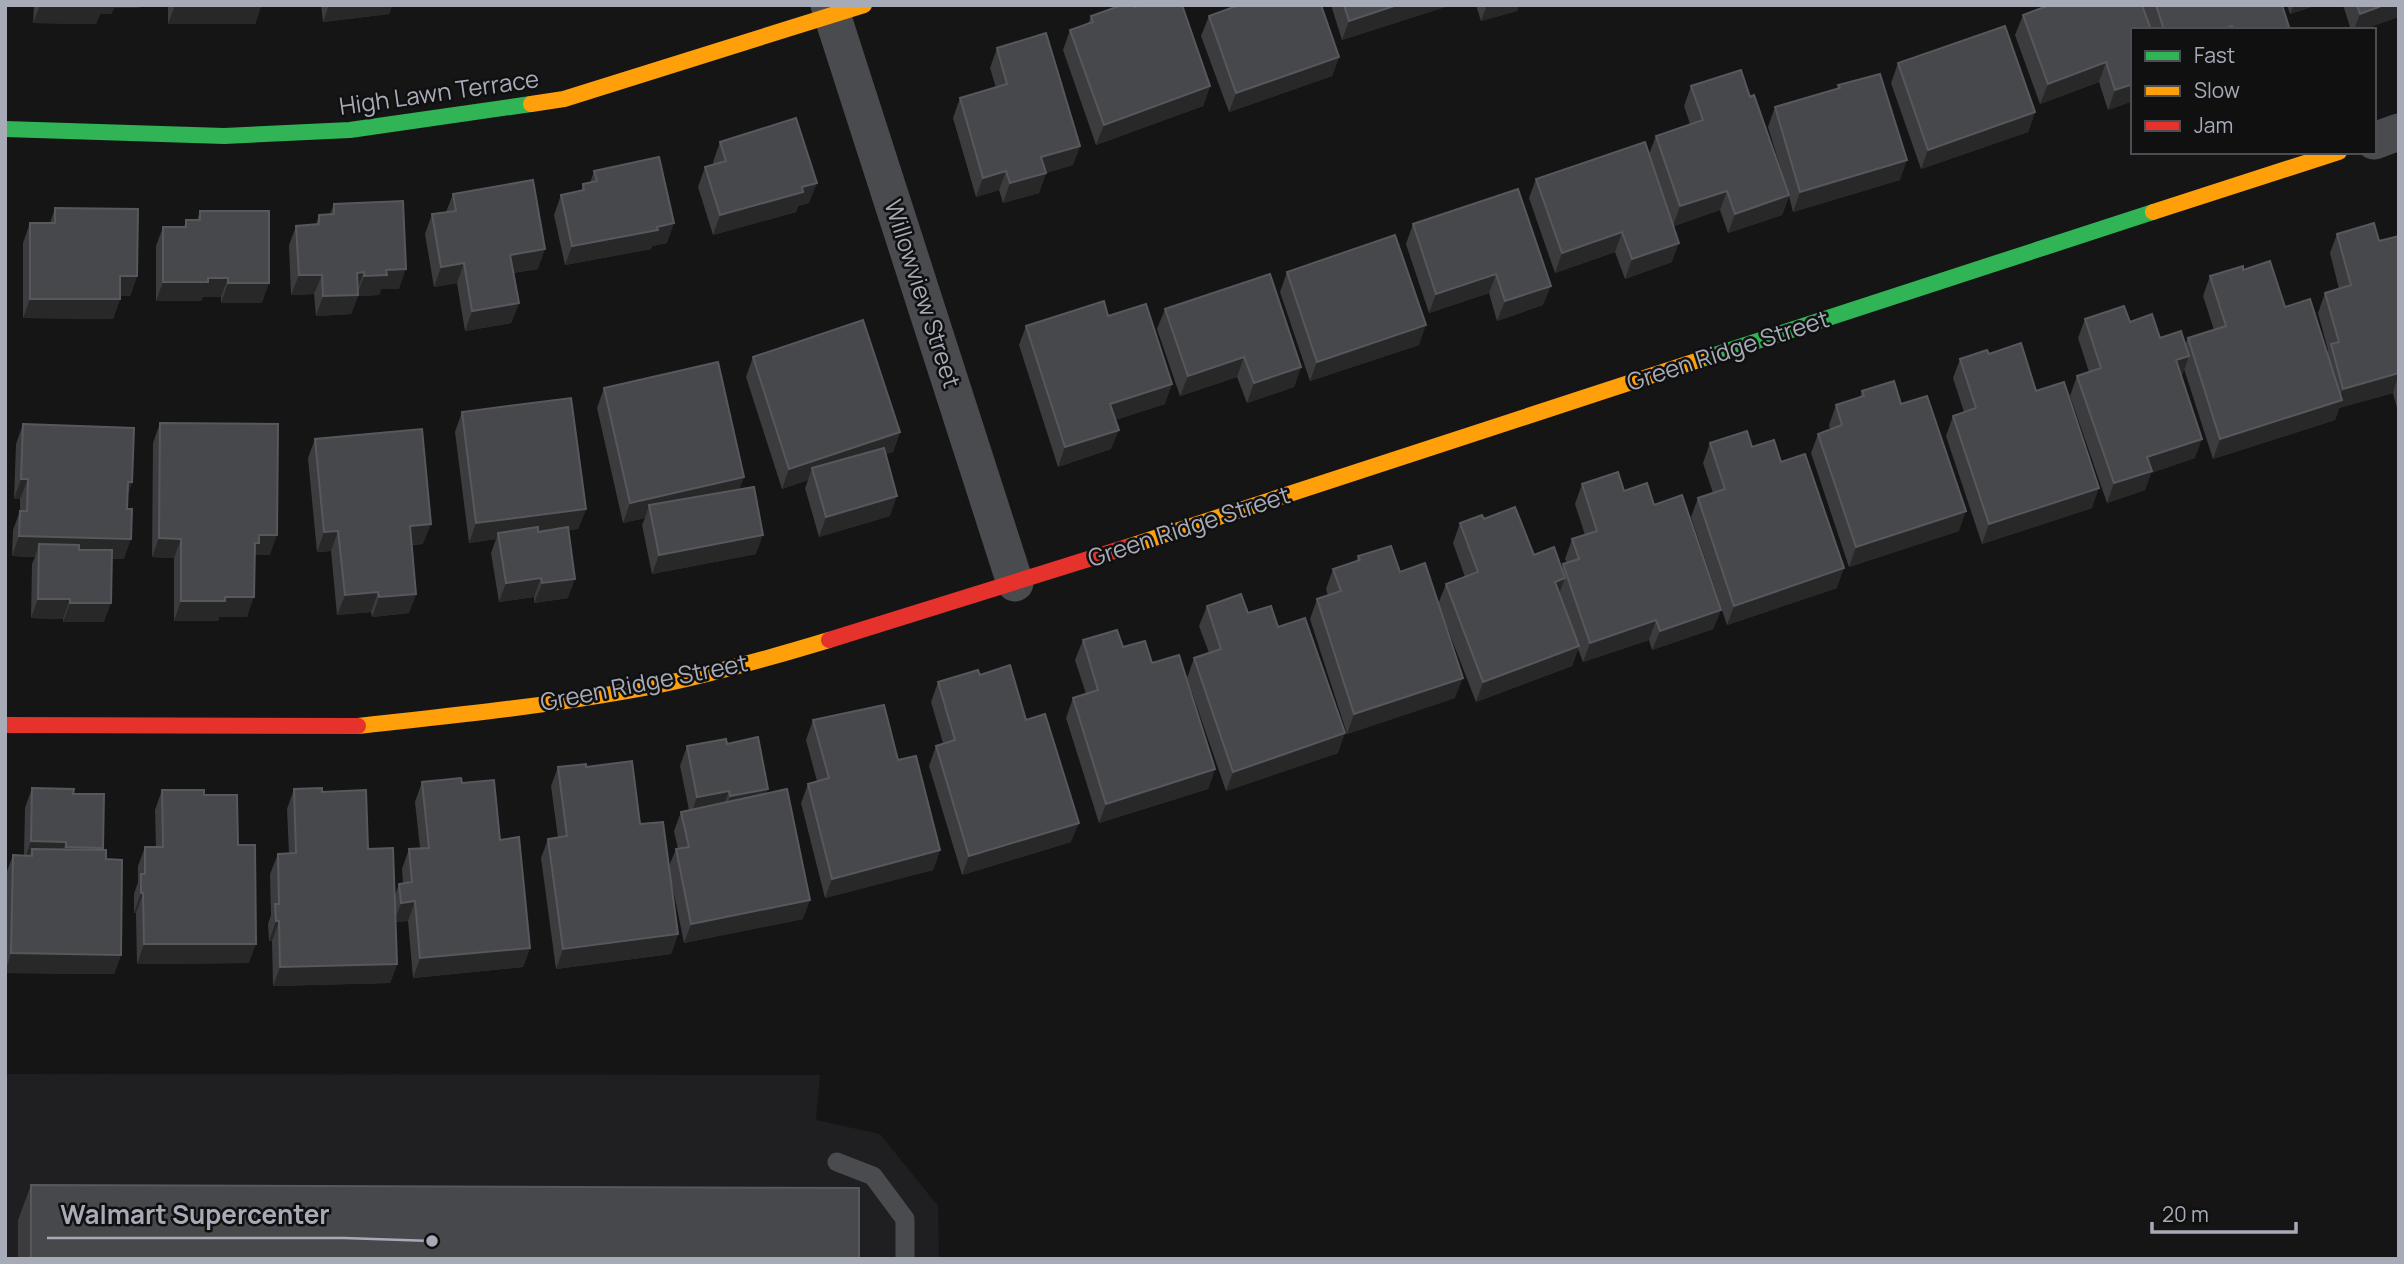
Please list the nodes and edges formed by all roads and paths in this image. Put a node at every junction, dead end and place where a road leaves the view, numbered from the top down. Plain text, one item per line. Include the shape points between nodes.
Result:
1 (842, 9) edge
2 (5, 129) edge
3 (2399, 132) edge
4 (2376, 140) edge
5 (2333, 154) edge
6 (1014, 583) junction
7 (5, 725) edge
8 (837, 1162) dead end
9 (905, 1259) edge

1 - 2 street, High Lawn Terrace via 564,99 350,130 224,136
1 - 6 street, Willowview Street
3 - 4 street
5 - 6 street, Green Ridge Street
6 - 7 street, Green Ridge Street via 763,660 629,691 509,709 346,727
8 - 9 lane via 873,1176 905,1219

